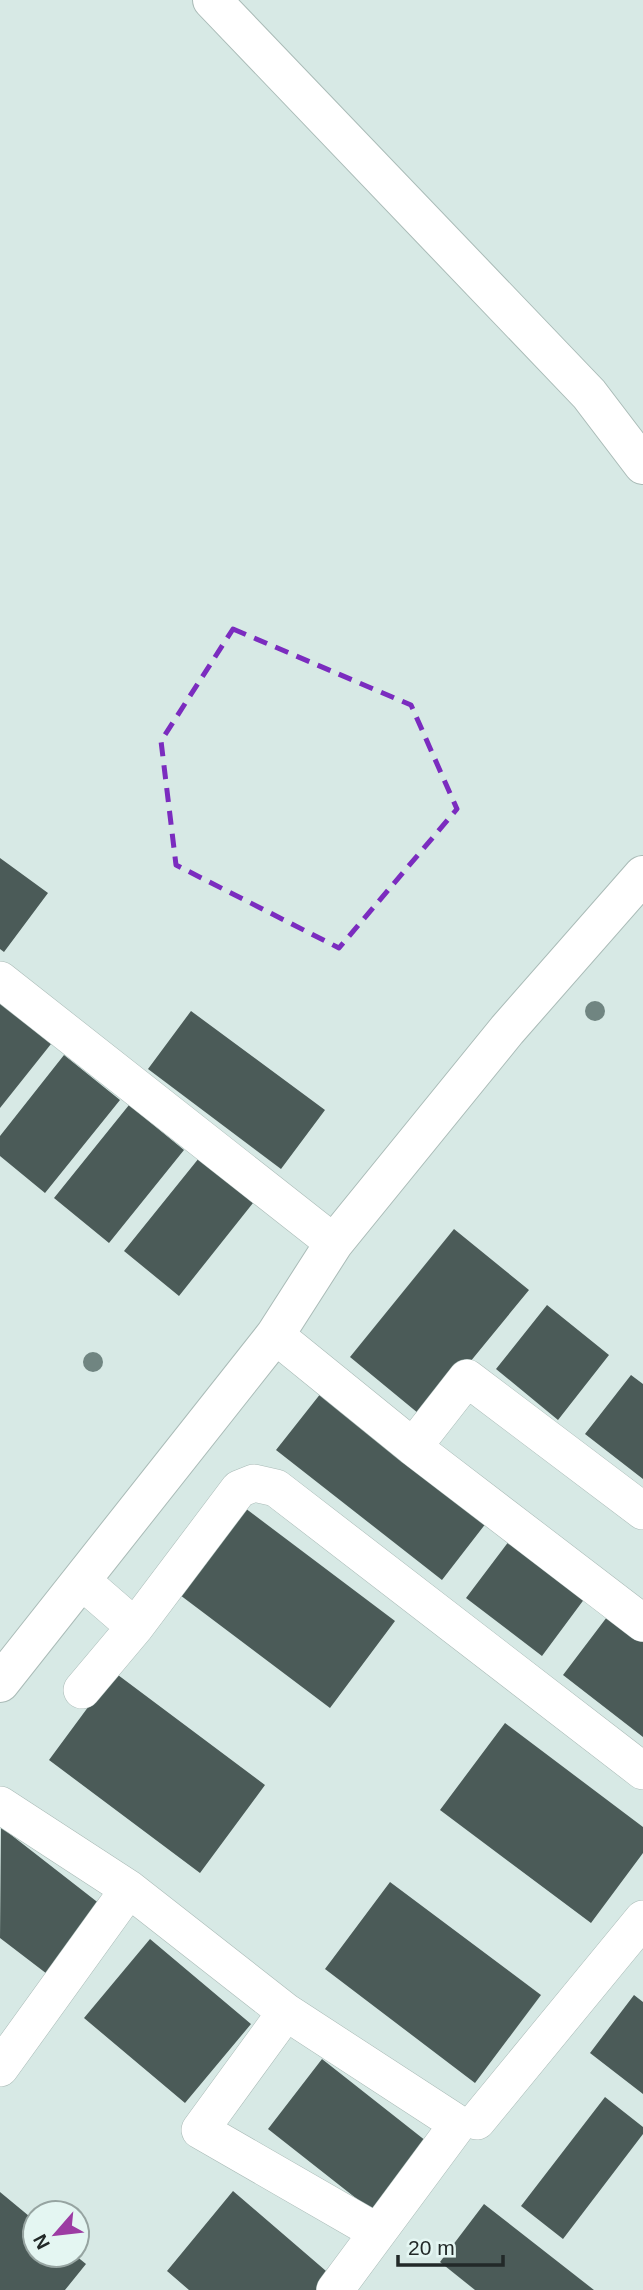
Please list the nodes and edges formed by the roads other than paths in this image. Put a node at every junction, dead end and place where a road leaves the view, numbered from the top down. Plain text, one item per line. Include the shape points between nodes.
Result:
1 (212, 0) edge
2 (643, 465) edge
3 (643, 875) edge
4 (0, 979) edge
5 (334, 1243) junction
6 (275, 1335) junction
7 (412, 1447) junction
8 (643, 1511) edge
9 (82, 1580) junction
10 (643, 1623) edge
11 (135, 1627) junction
12 (0, 1684) edge
13 (82, 1690) dead end
14 (643, 1770) edge
15 (0, 1805) edge
16 (129, 1889) junction
17 (643, 1919) edge
18 (286, 2012) junction
19 (0, 2068) edge
20 (477, 2121) dead end
21 (377, 2232) junction
22 (335, 2290) edge

1 - 2 street via 589,394
3 - 5 street via 507,1030
4 - 5 street
5 - 6 street
6 - 7 street
6 - 9 street
7 - 8 street via 467,1378
7 - 10 street
9 - 11 street
9 - 12 street
11 - 13 street
11 - 14 street via 239,1489 254,1483 276,1488
15 - 16 street
16 - 18 street
16 - 19 street
17 - 20 street
18 - 21 street via 458,2124
18 - 21 street via 201,2130
21 - 22 street

